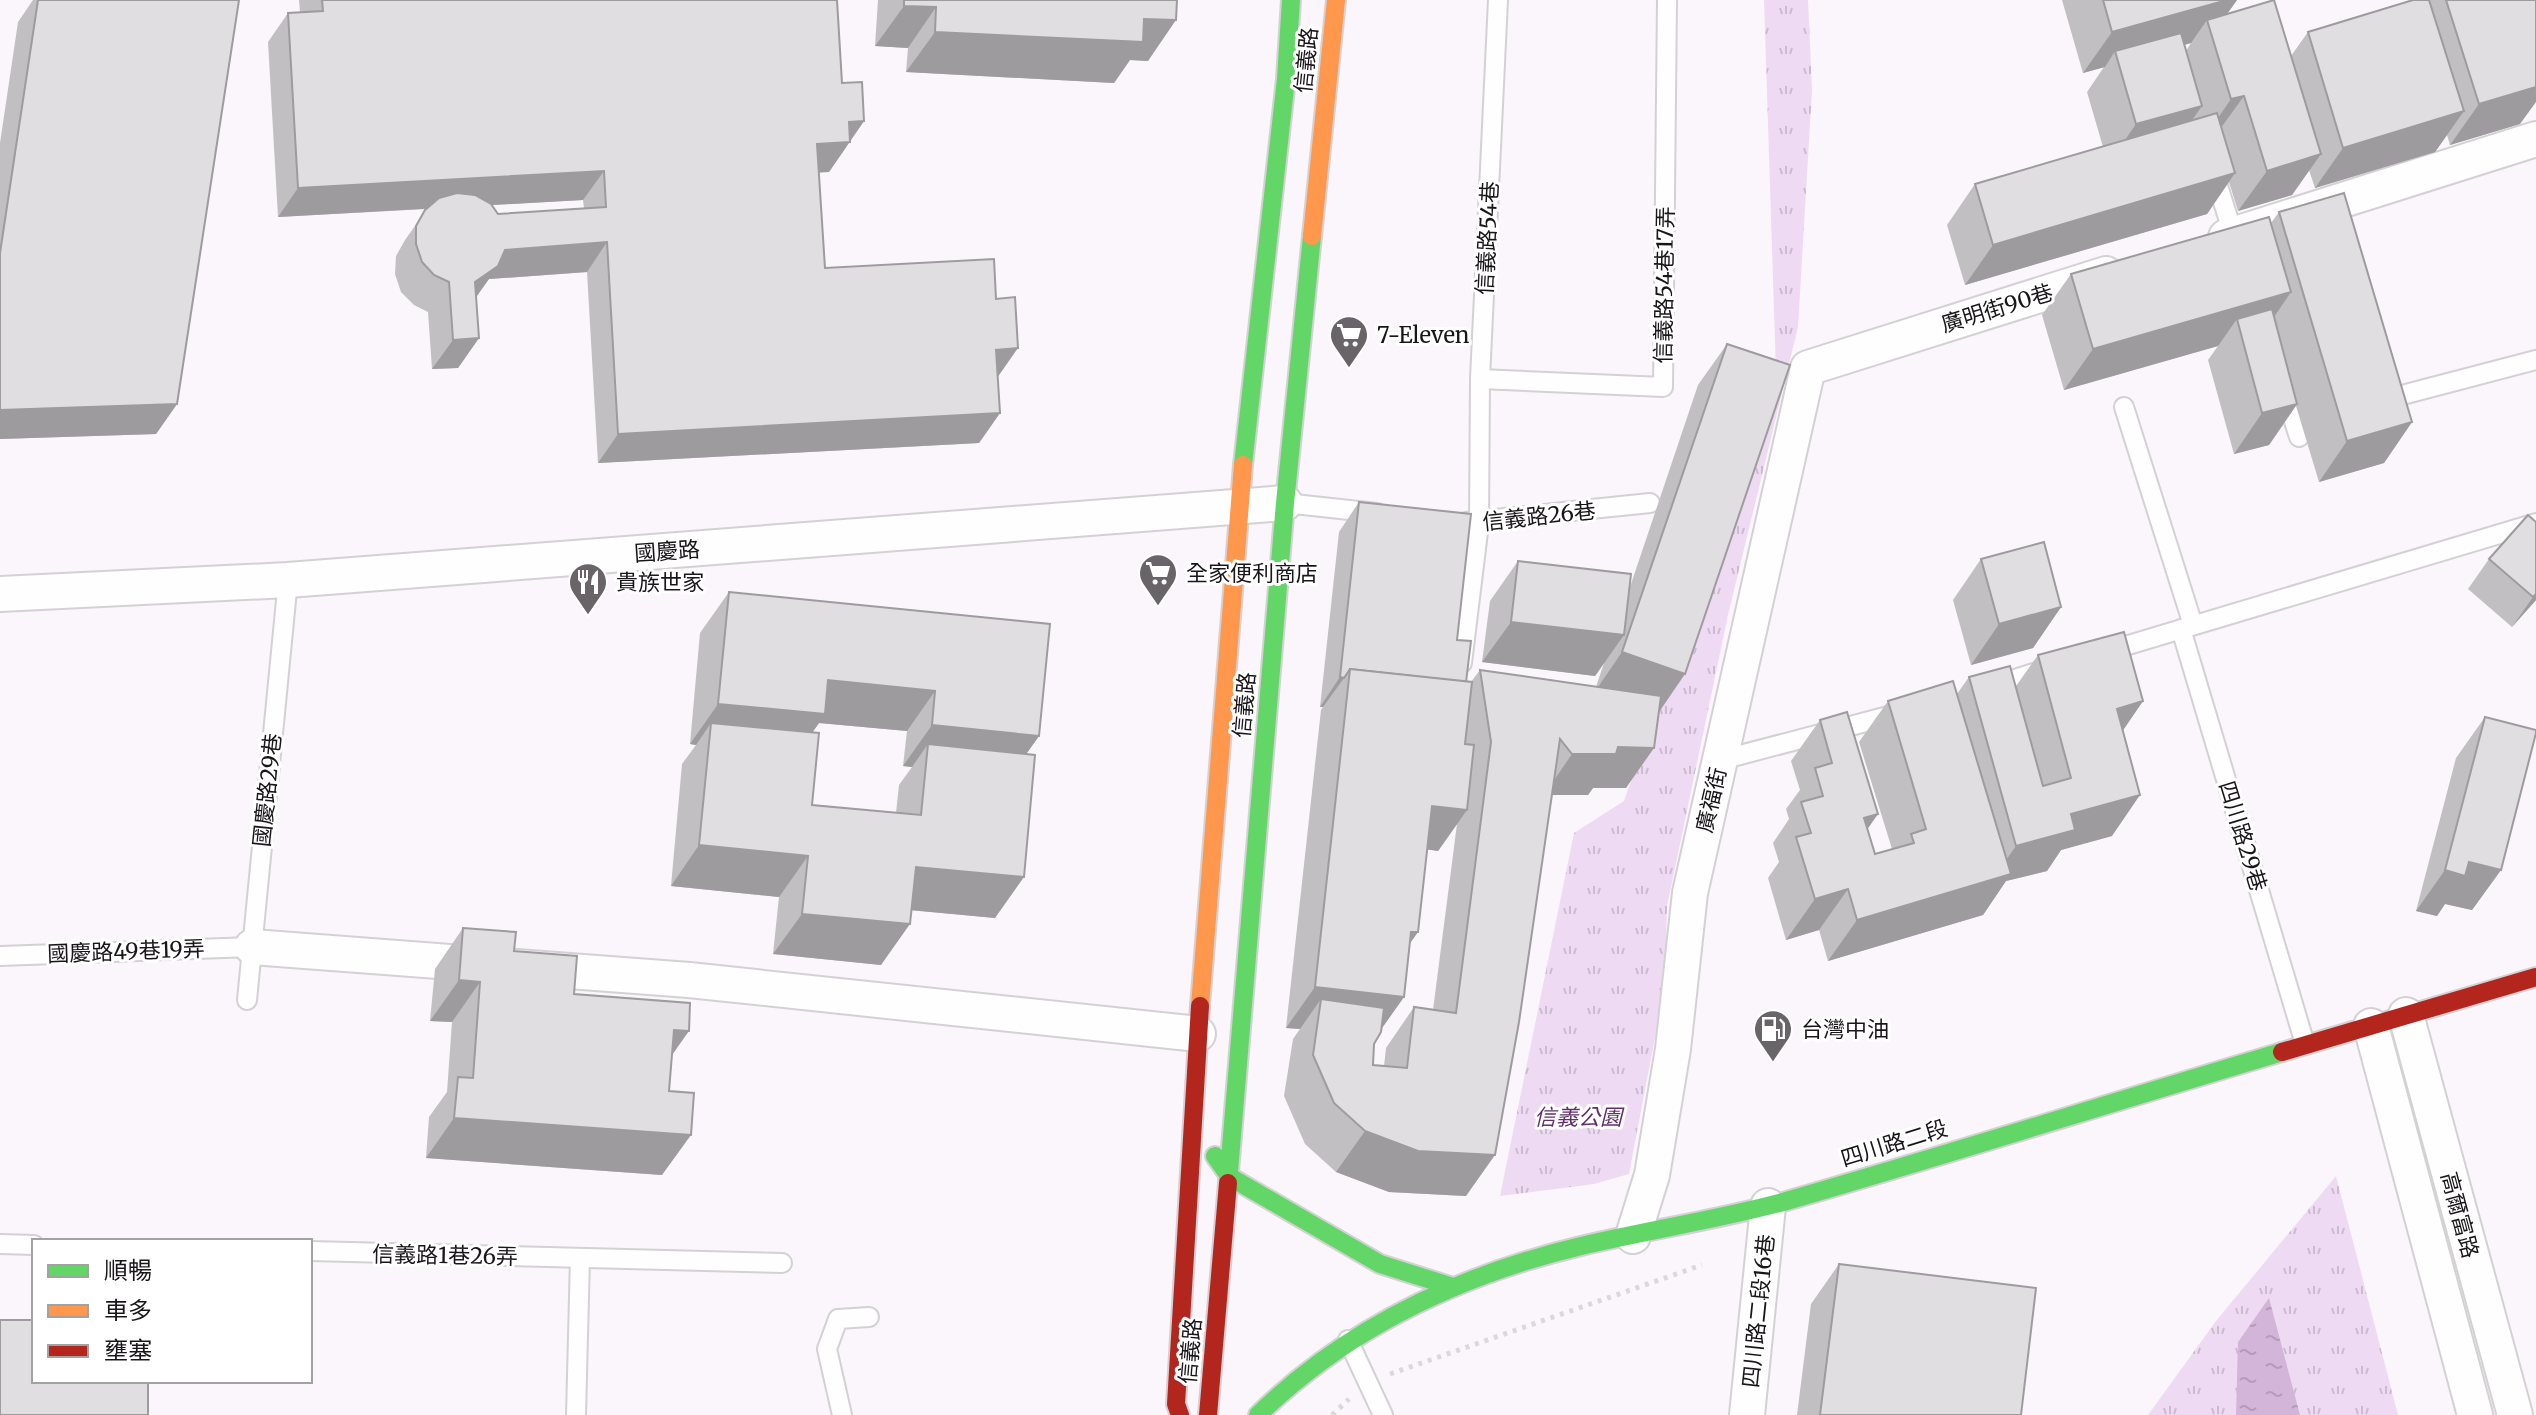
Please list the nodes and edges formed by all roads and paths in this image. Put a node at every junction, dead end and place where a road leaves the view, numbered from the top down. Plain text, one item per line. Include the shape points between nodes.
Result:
1 (1291, 0) edge
2 (1336, 0) edge
3 (1498, 0) edge
4 (1667, 0) edge
5 (2536, 139) edge
6 (2210, 161) edge
7 (2188, 249) edge
8 (2237, 249) junction
9 (2143, 263) edge
10 (2536, 360) edge
11 (1808, 368) joint
12 (1480, 379) junction
13 (2280, 379) edge
14 (2406, 394) edge
15 (2124, 407) dead end
16 (2299, 437) dead end
17 (1285, 503) junction
18 (1650, 503) dead end
19 (1238, 508) junction
20 (1389, 514) edge
21 (1449, 521) edge
22 (2536, 523) edge
23 (1479, 524) junction
24 (288, 580) junction
25 (0, 594) edge
26 (2187, 627) junction
27 (2091, 656) edge
28 (2062, 665) edge
29 (1459, 687) edge
30 (1972, 692) edge
31 (1909, 711) edge
32 (1721, 760) junction
33 (252, 947) junction
34 (0, 956) edge
35 (2536, 977) edge
36 (247, 1000) dead end
37 (2406, 1015) junction
38 (2371, 1026) junction
39 (1198, 1034) junction
40 (2305, 1044) junction
41 (1193, 1098) junction
42 (1230, 1177) junction
43 (1768, 1206) junction
44 (1633, 1236) junction
45 (0, 1244) edge
46 (32, 1245) edge
47 (312, 1251) edge
48 (580, 1258) junction
49 (782, 1263) dead end
50 (1707, 1263) dead end
51 (1453, 1287) junction
52 (869, 1317) dead end
53 (1347, 1338) junction
54 (1368, 1382) junction
55 (576, 1415) edge
56 (842, 1415) edge
57 (1180, 1415) edge
58 (1208, 1415) edge
59 (1258, 1415) edge
60 (1332, 1415) edge
61 (1383, 1415) edge
62 (1747, 1415) edge
63 (2475, 1415) edge
64 (2515, 1415) edge

1 - 19 street, 信義路
2 - 17 street, 信義路
3 - 12 lane, 信義路54巷
4 - 12 lane, 信義路54巷17弄 via 1663,387
5 - 8 street
6 - 8 lane
7 - 8 street
9 - 11 street, 廣明街90巷
10 - 14 lane
11 - 32 street, 廣福街
12 - 23 lane, 信義路54巷
13 - 16 lane
15 - 26 lane, 四川路29巷
17 - 19 street, 國慶路
17 - 20 lane
17 - 42 street, 信義路
18 - 23 lane, 信義路26巷
19 - 24 street, 國慶路
19 - 39 street, 信義路
21 - 23 lane, 信義路26巷
22 - 26 lane
23 - 29 lane, 信義路54巷
24 - 25 street, 國慶路
24 - 33 lane, 國慶路29巷
26 - 27 lane
26 - 40 lane, 四川路29巷
28 - 30 lane
31 - 32 lane
32 - 44 street, 廣福街 via 1690,893 1652,1175
33 - 34 lane, 國慶路49巷19弄
33 - 36 lane, 國慶路29巷
33 - 39 street via 689,980
35 - 37 street, 四川路二段
37 - 38 street, 四川路二段
37 - 64 street, 高爾富路
38 - 40 street, 四川路二段
38 - 63 street, 高爾富路
39 - 41 street, 信義路
40 - 43 street, 四川路二段
41 - 42 street via 1211,1151
41 - 57 street, 信義路 via 1176,1404
42 - 51 street via 1380,1264
42 - 58 street, 信義路
43 - 44 street, 四川路二段
43 - 62 street, 四川路二段16巷
44 - 51 street, 四川路二段 via 1548,1255
45 - 46 lane
47 - 48 lane, 信義路1巷26弄
48 - 49 lane, 信義路1巷26弄
48 - 55 lane
50 - 54 path
51 - 53 street, 四川路二段
52 - 56 lane via 838,1319 827,1349
53 - 54 lane
53 - 59 street, 四川路二段 via 1283,1388
54 - 60 path
54 - 61 lane

